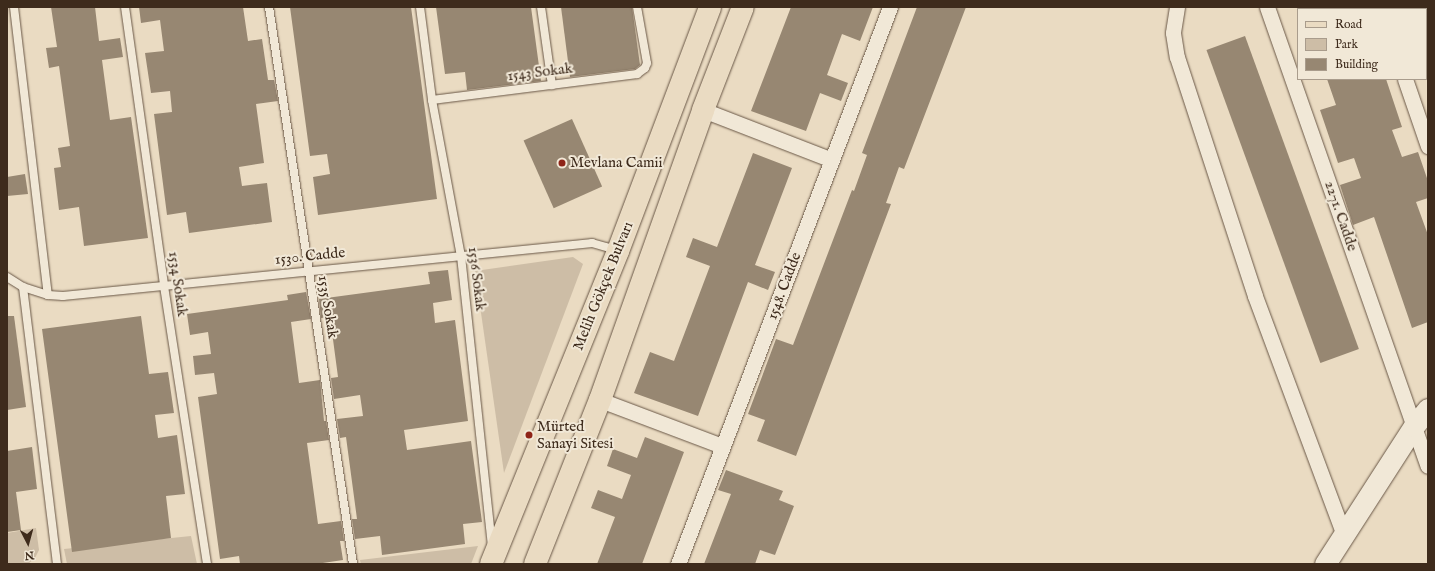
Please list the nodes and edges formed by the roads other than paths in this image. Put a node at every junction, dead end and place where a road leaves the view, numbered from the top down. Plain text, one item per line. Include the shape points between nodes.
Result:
1 (14, 7) edge
2 (125, 7) edge
3 (269, 7) edge
4 (420, 7) edge
5 (541, 7) edge
6 (637, 7) edge
7 (710, 7) edge
8 (743, 7) edge
9 (890, 7) edge
10 (1177, 7) edge
11 (1267, 7) edge
12 (1405, 80) edge
13 (552, 85) junction
14 (432, 100) junction
15 (703, 110) junction
16 (1428, 146) edge
17 (832, 160) junction
18 (618, 251) junction
19 (461, 256) junction
20 (308, 270) junction
21 (7, 277) edge
22 (164, 286) junction
23 (23, 287) junction
24 (48, 295) junction
25 (600, 400) junction
26 (1428, 409) edge
27 (1414, 426) junction
28 (722, 446) junction
29 (1428, 466) edge
30 (1344, 535) junction
31 (492, 560) edge
32 (57, 564) edge
33 (207, 564) edge
34 (353, 564) edge
35 (535, 564) edge
36 (678, 564) edge
37 (1326, 564) edge

1 - 24 lane
2 - 22 lane, 1534 Sokak
3 - 20 lane, 1535 Sokak
4 - 14 lane, 1536 Sokak
5 - 13 lane
6 - 13 lane, 1543 Sokak via 647,63 645,68 636,74
7 - 18 main road, Melih Gökçek Bulvarı
8 - 15 main road
9 - 17 street, 1548. Cadde
10 - 30 street via 1173,33 1177,57 1255,296
11 - 27 street, 2271. Cadde
12 - 16 street
13 - 14 lane, 1543 Sokak
14 - 19 lane, 1536 Sokak
15 - 17 street
15 - 25 main road
17 - 28 street, 1548. Cadde
18 - 19 lane, 1530. Cadde via 592,243
18 - 31 main road, Melih Gökçek Bulvarı
19 - 20 lane, 1530. Cadde
19 - 31 lane, 1536 Sokak
20 - 22 lane, 1530. Cadde
20 - 34 lane, 1535 Sokak
21 - 23 lane, 1530. Cadde
22 - 24 lane, 1530. Cadde via 63,296
22 - 33 lane, 1534 Sokak
23 - 24 lane, 1530. Cadde
23 - 32 lane
25 - 28 street
25 - 35 main road
26 - 27 street
27 - 29 street, 2271. Cadde
27 - 30 street
28 - 36 street, 1548. Cadde
30 - 37 street

